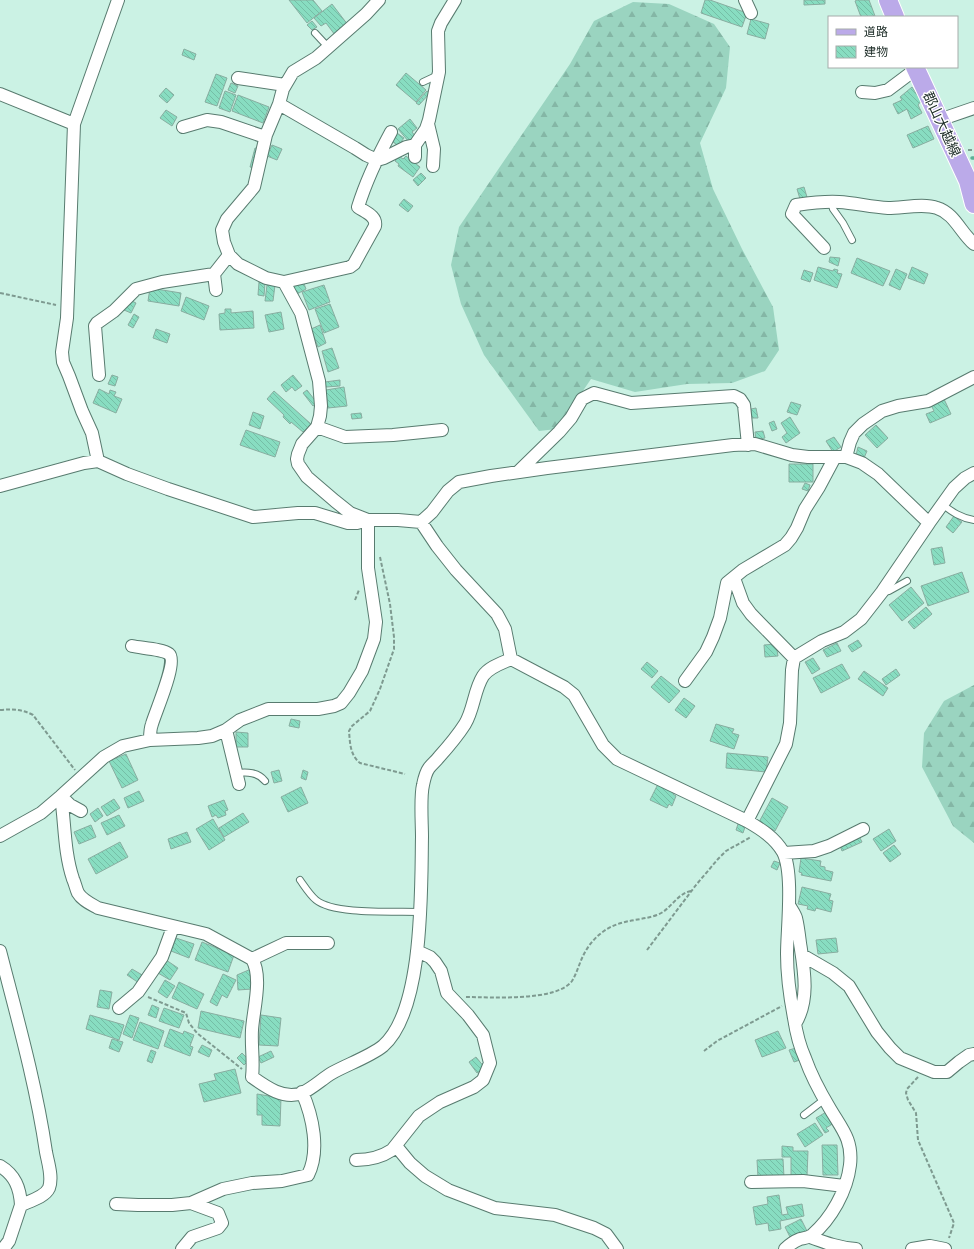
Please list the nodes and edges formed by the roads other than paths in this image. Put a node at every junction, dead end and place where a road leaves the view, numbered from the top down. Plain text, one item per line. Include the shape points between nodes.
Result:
1 (118, 0) edge
2 (379, 0) edge
3 (455, 0) edge
4 (745, 0) edge
5 (888, 0) edge
6 (751, 13) dead end
7 (895, 16) edge
8 (315, 33) dead end
9 (328, 47) junction
10 (916, 69) edge
11 (438, 75) junction
12 (238, 78) dead end
13 (423, 82) dead end
14 (285, 85) junction
15 (862, 92) dead end
16 (0, 94) edge
17 (278, 104) junction
18 (974, 108) edge
19 (939, 120) junction
20 (74, 124) junction
21 (428, 124) junction
22 (183, 128) dead end
23 (391, 132) dead end
24 (265, 137) junction
25 (377, 160) junction
26 (433, 166) dead end
27 (831, 202) junction
28 (974, 204) edge
29 (852, 240) dead end
30 (974, 244) edge
31 (824, 248) dead end
32 (229, 255) junction
33 (214, 274) junction
34 (284, 282) junction
35 (216, 290) dead end
36 (99, 375) dead end
37 (974, 377) edge
38 (317, 426) junction
39 (442, 430) dead end
40 (748, 445) junction
41 (841, 457) junction
42 (98, 461) junction
43 (518, 472) junction
44 (974, 473) edge
45 (0, 486) edge
46 (942, 504) junction
47 (368, 520) junction
48 (974, 520) edge
49 (421, 522) junction
50 (929, 522) junction
51 (734, 578) junction
52 (907, 581) dead end
53 (882, 592) junction
54 (132, 646) dead end
55 (794, 658) junction
56 (511, 659) junction
57 (684, 681) dead end
58 (226, 730) junction
59 (150, 740) junction
60 (238, 778) joint
61 (265, 781) dead end
62 (61, 796) junction
63 (81, 811) dead end
64 (747, 821) junction
65 (863, 829) dead end
66 (0, 836) edge
67 (784, 853) junction
68 (300, 880) dead end
69 (788, 904) junction
70 (420, 912) junction
71 (173, 927) junction
72 (328, 943) dead end
73 (0, 950) edge
74 (417, 951) junction
75 (802, 955) junction
76 (252, 959) junction
77 (119, 1008) dead end
78 (795, 1024) junction
79 (974, 1054) edge
80 (302, 1092) junction
81 (825, 1099) junction
82 (804, 1115) dead end
83 (396, 1146) junction
84 (356, 1160) dead end
85 (0, 1166) edge
86 (750, 1182) dead end
87 (844, 1186) junction
88 (191, 1203) junction
89 (116, 1204) dead end
90 (21, 1205) junction
91 (810, 1236) junction
92 (946, 1246) edge
93 (3, 1249) edge
94 (182, 1249) edge
95 (617, 1249) edge
96 (785, 1249) edge
97 (856, 1249) edge
98 (912, 1249) edge

1 - 20 street
2 - 9 street
3 - 11 street via 438,31
4 - 6 street
5 - 7 main road
8 - 9 lane
9 - 14 street via 293,72
10 - 15 street via 888,90
10 - 19 main road, 郡山大越線
11 - 13 lane
11 - 21 street
12 - 14 street
14 - 17 street
16 - 20 street
17 - 24 street
17 - 25 street
18 - 19 street
19 - 28 main road, 郡山大越線 via 968,181
20 - 42 street via 66,333 62,352 92,433
21 - 25 street via 415,151 406,147
21 - 26 street via 434,149
22 - 24 street via 207,120
23 - 25 street
24 - 32 street via 254,187 227,219 222,230
25 - 34 street via 358,207 375,219 375,226 354,264
27 - 29 lane
27 - 30 street via 888,208 937,207 947,213
27 - 31 street via 796,205 792,214
32 - 33 street
32 - 34 street via 249,271
33 - 35 street
33 - 36 street via 143,286 130,293 114,311 95,326
34 - 38 street via 301,313 318,375 321,406
37 - 41 street via 928,400 882,411 863,424 854,434
38 - 39 street via 345,437
38 - 47 street via 302,444 298,464 307,477 350,514
40 - 41 street via 755,444 792,455
40 - 43 street
40 - 43 street via 744,405 734,396 631,403 594,393 582,399 559,432
41 - 50 street via 862,463 878,474
41 - 51 street via 819,487 785,545
42 - 45 street
42 - 47 street via 168,489 253,517 315,513 348,523
43 - 49 street via 459,482
44 - 46 street via 954,488
46 - 48 lane via 965,518
46 - 50 street
47 - 49 street
47 - 58 street via 368,568 376,622 374,639 362,671 349,693 341,703 334,706 261,711 240,720
49 - 56 street via 456,570 497,614 505,629
50 - 53 street
51 - 55 street via 743,603 751,614
51 - 57 street via 728,583 720,618 706,652
52 - 53 lane
53 - 55 street via 861,619 844,632
54 - 59 street via 164,652 171,658 171,668 151,725
55 - 64 street via 790,723 786,744
56 - 64 street via 574,696 603,745 617,759
56 - 70 street via 487,671 483,676 466,724 428,769 422,787
58 - 59 street via 198,738
58 - 60 street
59 - 62 street via 123,746 104,757
60 - 61 lane via 254,773
62 - 63 street
62 - 66 street via 41,813
62 - 71 street via 70,868 78,893 98,908
64 - 67 street via 775,841
65 - 67 street via 814,851
67 - 69 street
68 - 70 lane via 316,900 330,906 357,910
69 - 75 street via 796,917
69 - 78 street via 787,956
70 - 74 street
71 - 76 street via 206,934
71 - 77 street via 162,957 138,992
72 - 76 street via 286,943
73 - 90 street via 22,1035 51,1182 44,1194
74 - 80 street via 412,987 404,1014 390,1038 382,1047
74 - 83 street via 435,962 447,993 483,1036 490,1060 483,1080 419,1116
75 - 78 street via 803,1002
75 - 79 street via 833,973 849,986 877,1032 900,1058 934,1072 947,1072
76 - 80 street via 256,971 252,1077 265,1087 286,1095
78 - 81 street via 805,1059
80 - 88 street via 307,1104 315,1148 313,1165 308,1175 282,1181 252,1182 222,1189
81 - 82 lane
81 - 87 street via 843,1129 849,1145 850,1166
83 - 84 street via 373,1160
83 - 95 street via 425,1176 448,1190 495,1208 555,1215 594,1228 606,1234
85 - 90 street via 10,1172 21,1194
86 - 87 street via 803,1181
87 - 91 street via 832,1213
88 - 89 street
88 - 94 street via 218,1213 222,1223 218,1228 192,1237
90 - 93 street via 9,1240
91 - 96 street via 799,1239
91 - 97 street via 843,1248
92 - 98 street

